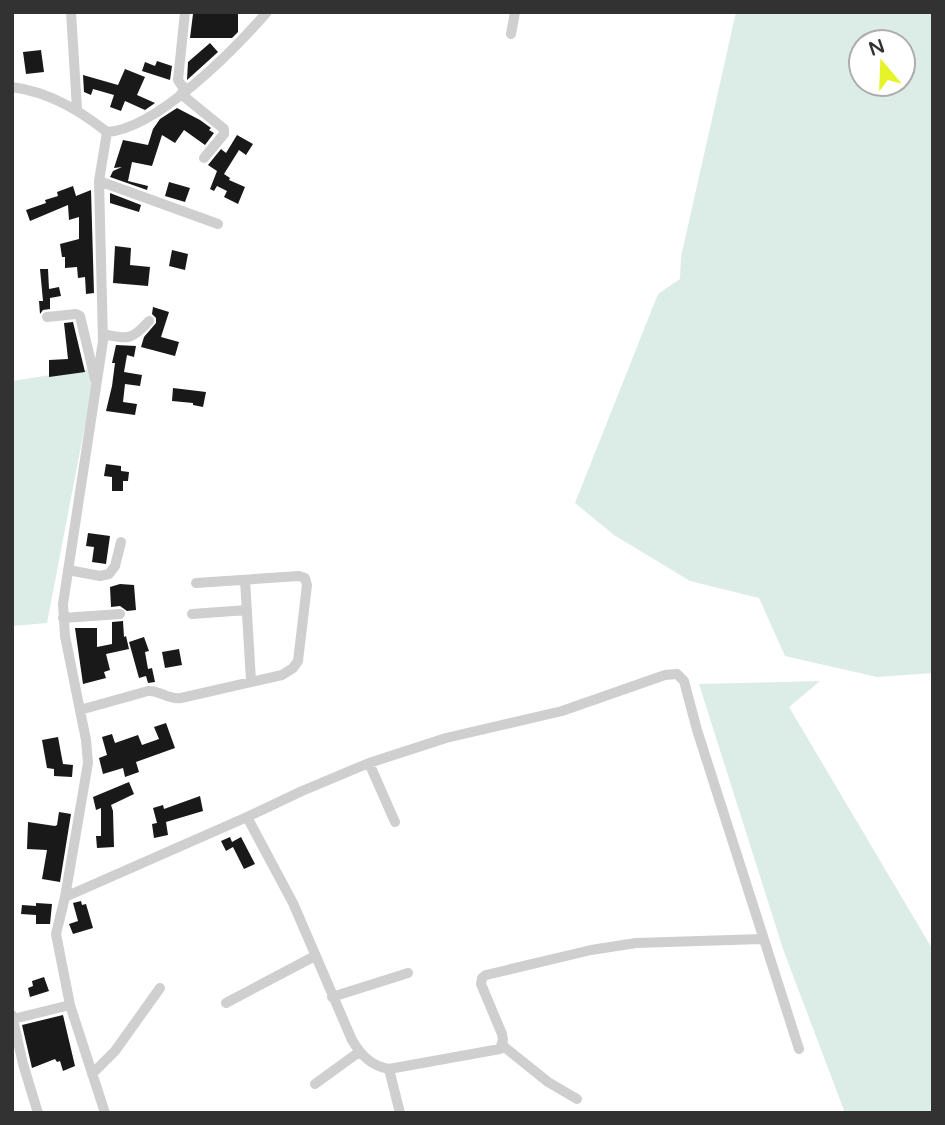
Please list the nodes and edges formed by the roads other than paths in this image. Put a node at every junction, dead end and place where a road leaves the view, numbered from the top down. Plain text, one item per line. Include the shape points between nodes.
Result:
1 (71, 12) edge
2 (185, 12) edge
3 (267, 12) edge
4 (515, 12) edge
5 (511, 34) dead end
6 (13, 86) edge
7 (185, 92) junction
8 (76, 109) junction
9 (107, 132) junction
10 (204, 158) dead end
11 (99, 181) junction
12 (218, 224) dead end
13 (47, 317) dead end
14 (149, 321) dead end
15 (103, 334) junction
16 (96, 385) junction
17 (121, 542) dead end
18 (68, 570) junction
19 (245, 580) junction
20 (196, 583) dead end
21 (247, 610) junction
22 (120, 614) dead end
23 (192, 614) dead end
24 (63, 618) junction
25 (251, 681) junction
26 (80, 710) junction
27 (369, 763) junction
28 (247, 817) junction
29 (396, 822) dead end
30 (65, 897) junction
31 (762, 939) junction
32 (315, 956) junction
33 (408, 973) dead end
34 (160, 989) dead end
35 (332, 997) junction
36 (226, 1003) dead end
37 (70, 1005) junction
38 (13, 1017) edge
39 (502, 1045) junction
40 (799, 1049) dead end
41 (359, 1052) junction
42 (17, 1066) edge
43 (389, 1069) junction
44 (92, 1074) junction
45 (314, 1084) dead end
46 (577, 1099) dead end
47 (104, 1112) edge
48 (38, 1113) edge
49 (400, 1113) edge

1 - 8 street
2 - 7 street via 178,80
3 - 7 street via 230,53
4 - 5 street
6 - 8 street
7 - 9 street via 130,127
7 - 10 street via 224,129
8 - 9 street
9 - 11 street
11 - 12 street
11 - 15 street
13 - 16 street via 80,316
14 - 15 street via 129,339
15 - 16 street
16 - 18 street
17 - 18 street via 109,574
18 - 24 street
19 - 20 street
19 - 21 street
19 - 25 street via 303,576 307,581 296,665 286,673
21 - 23 street
21 - 25 street
22 - 24 street
24 - 26 street
25 - 26 street via 176,699 148,691
26 - 30 street via 88,763
27 - 28 street
27 - 29 street
27 - 31 street via 446,738 562,711 677,674 684,681
28 - 30 street
28 - 32 street via 293,903
30 - 37 street via 56,934
31 - 39 street via 622,945 486,975 481,984 502,1034
31 - 40 street
32 - 35 street
32 - 36 street
33 - 35 street
34 - 44 street via 115,1051
35 - 41 street
37 - 38 street
37 - 44 street
38 - 42 street
39 - 43 street via 495,1051
39 - 46 street
41 - 43 street via 374,1065
41 - 45 street
42 - 48 street
43 - 49 street
44 - 47 street

